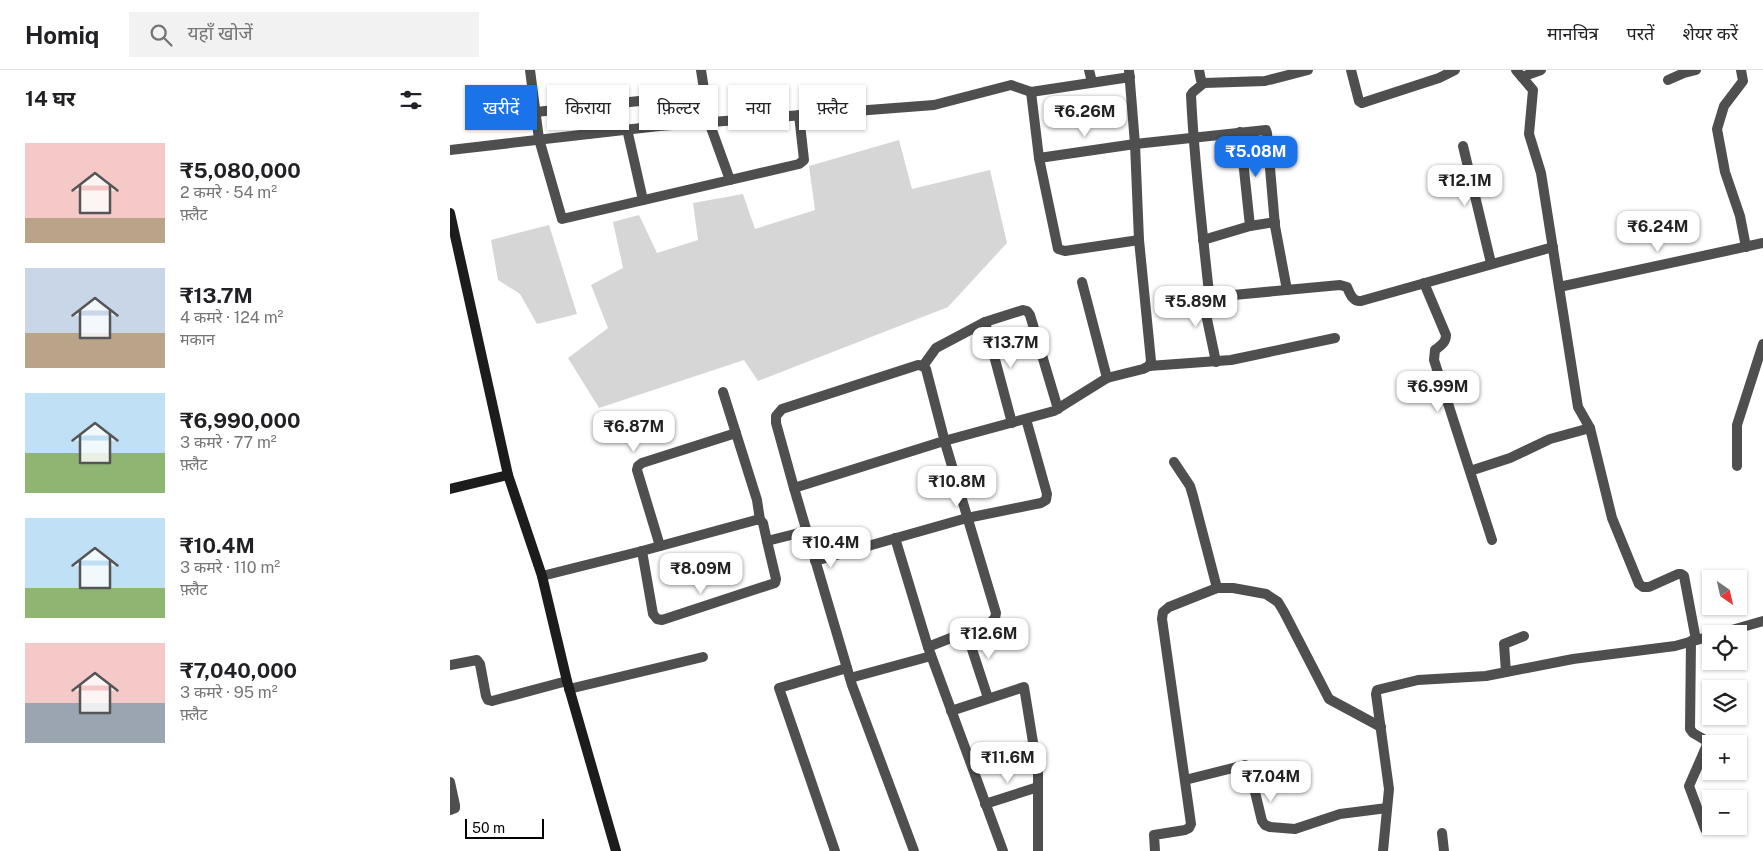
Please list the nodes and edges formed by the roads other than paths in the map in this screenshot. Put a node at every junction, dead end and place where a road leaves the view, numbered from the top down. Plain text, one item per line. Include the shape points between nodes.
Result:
1 (530, 70) edge
2 (701, 70) edge
3 (1090, 70) edge
4 (1199, 70) edge
5 (1308, 70) edge
6 (1350, 70) edge
7 (1454, 70) edge
8 (1541, 70) edge
9 (1696, 70) edge
10 (1741, 70) edge
11 (1519, 73) edge
12 (1129, 74) edge
13 (1668, 80) dead end
14 (1092, 82) junction
15 (1204, 83) junction
16 (532, 85) edge
17 (704, 85) edge
18 (1031, 92) junction
19 (639, 101) edge
20 (866, 110) edge
21 (537, 112) edge
22 (799, 115) edge
23 (537, 121) edge
24 (718, 121) edge
25 (618, 130) edge
26 (627, 130) edge
27 (712, 130) edge
28 (801, 130) edge
29 (1240, 132) junction
30 (1193, 137) junction
31 (539, 139) junction
32 (1135, 144) junction
33 (1463, 146) dead end
34 (450, 150) edge
35 (1039, 158) junction
36 (730, 180) junction
37 (643, 200) junction
38 (450, 213) edge
39 (1275, 222) junction
40 (1250, 226) junction
41 (1139, 240) junction
42 (1203, 240) junction
43 (1763, 243) edge
44 (1553, 247) junction
45 (1746, 247) junction
46 (1491, 263) junction
47 (1082, 282) dead end
48 (1424, 283) junction
49 (1559, 287) junction
50 (1287, 290) junction
51 (1209, 293) junction
52 (985, 322) junction
53 (1335, 338) dead end
54 (1763, 344) edge
55 (1216, 362) junction
56 (923, 366) junction
57 (1149, 366) junction
58 (1107, 378) junction
59 (723, 392) dead end
60 (1058, 409) junction
61 (1026, 419) junction
62 (1012, 423) junction
63 (1590, 428) junction
64 (736, 433) junction
65 (944, 441) junction
66 (1174, 462) dead end
67 (1737, 466) dead end
68 (1470, 472) junction
69 (508, 475) junction
70 (450, 488) edge
71 (794, 488) junction
72 (966, 518) junction
73 (760, 520) junction
74 (807, 531) junction
75 (895, 538) junction
76 (1492, 540) dead end
77 (767, 541) junction
78 (660, 546) junction
79 (642, 551) junction
80 (816, 561) junction
81 (542, 576) junction
82 (1217, 588) junction
83 (1763, 621) edge
84 (1747, 626) edge
85 (966, 630) junction
86 (1524, 636) dead end
87 (1702, 639) edge
88 (1694, 641) junction
89 (929, 651) junction
90 (703, 657) dead end
91 (450, 665) edge
92 (847, 668) junction
93 (1506, 672) junction
94 (850, 678) junction
95 (568, 685) junction
96 (988, 698) junction
97 (951, 710) junction
98 (1380, 727) junction
99 (1185, 780) junction
100 (450, 782) edge
101 (1038, 787) junction
102 (985, 804) junction
103 (1387, 808) junction
104 (450, 810) edge
105 (1702, 821) edge
106 (1442, 834) dead end
107 (616, 851) edge
108 (835, 851) edge
109 (914, 851) edge
110 (1003, 851) edge
111 (1038, 851) edge
112 (1155, 851) edge
113 (1382, 851) edge
114 (1444, 851) edge

1 - 16 street
2 - 17 street
3 - 14 street
4 - 15 street
5 - 15 street via 1265,81
6 - 7 street via 1362,103 1440,78
8 - 11 street
9 - 13 street
10 - 45 street via 1743,81 1724,106 1716,129
11 - 44 street via 1533,90 1528,134 1541,173
12 - 14 street
12 - 32 street
14 - 18 street
15 - 30 street via 1192,95
18 - 20 street via 1011,85 934,105
18 - 35 street
19 - 21 street
22 - 24 street
23 - 31 street
25 - 31 street
26 - 37 street
27 - 36 street
28 - 36 street via 804,160 800,164
29 - 30 street
29 - 39 street via 1262,129 1267,133
29 - 40 street
30 - 32 street
30 - 42 street
31 - 34 street
31 - 37 street via 562,219
32 - 35 street
32 - 41 street
33 - 46 street
35 - 41 street via 1058,249 1065,252
36 - 37 street
38 - 69 street
39 - 40 street
39 - 50 street
40 - 42 street
41 - 57 street
42 - 51 street
43 - 45 street
44 - 46 street
44 - 49 street
45 - 49 street
46 - 48 street
47 - 58 street
48 - 50 street via 1357,301 1344,285
48 - 68 street via 1446,335 1443,343 1434,350 1434,360
49 - 63 street via 1578,407
50 - 51 street via 1217,298
51 - 55 street via 1207,319
52 - 56 street via 936,348
52 - 60 street via 1023,310 1030,315
52 - 62 street
53 - 55 street
54 - 67 street via 1737,424
55 - 57 street
56 - 65 street
56 - 71 street via 782,409 776,416 776,423
57 - 58 street
58 - 60 street
59 - 64 street
60 - 61 street
61 - 62 street
61 - 72 street via 1046,500
62 - 65 street
63 - 68 street via 1550,439
63 - 88 street via 1612,518 1639,584 1648,587 1684,576
64 - 73 street
64 - 78 street via 638,466
65 - 71 street
65 - 72 street
66 - 82 street via 1190,486
68 - 76 street
69 - 70 street
69 - 81 street
71 - 74 street
72 - 75 street
72 - 85 street via 996,613 991,622
73 - 77 street
73 - 78 street
74 - 77 street
74 - 80 street
75 - 80 street
75 - 89 street
77 - 79 street via 775,583 662,620 653,614
78 - 79 street
79 - 81 street
80 - 92 street
81 - 95 street
82 - 98 street via 1254,591 1278,602 1329,699
82 - 99 street via 1168,607 1163,612
83 - 84 street
85 - 89 street
85 - 96 street
86 - 93 street via 1504,644
87 - 88 street
88 - 93 street
88 - 105 street via 1690,729 1705,740 1706,745 1689,786
89 - 94 street
89 - 97 street
90 - 95 street
91 - 95 street via 478,660 486,696 492,701
92 - 94 street
92 - 108 street via 779,688
93 - 98 street via 1418,680 1377,690
94 - 109 street
95 - 107 street
96 - 97 street
96 - 101 street via 1021,687 1025,690
97 - 102 street
98 - 103 street via 1389,789
99 - 103 street via 1245,765 1249,767 1262,821 1270,828 1295,829 1340,814
99 - 112 street via 1191,824 1184,830 1154,835
100 - 104 street via 455,808
101 - 102 street
101 - 111 street
102 - 110 street
103 - 113 street
106 - 114 street

